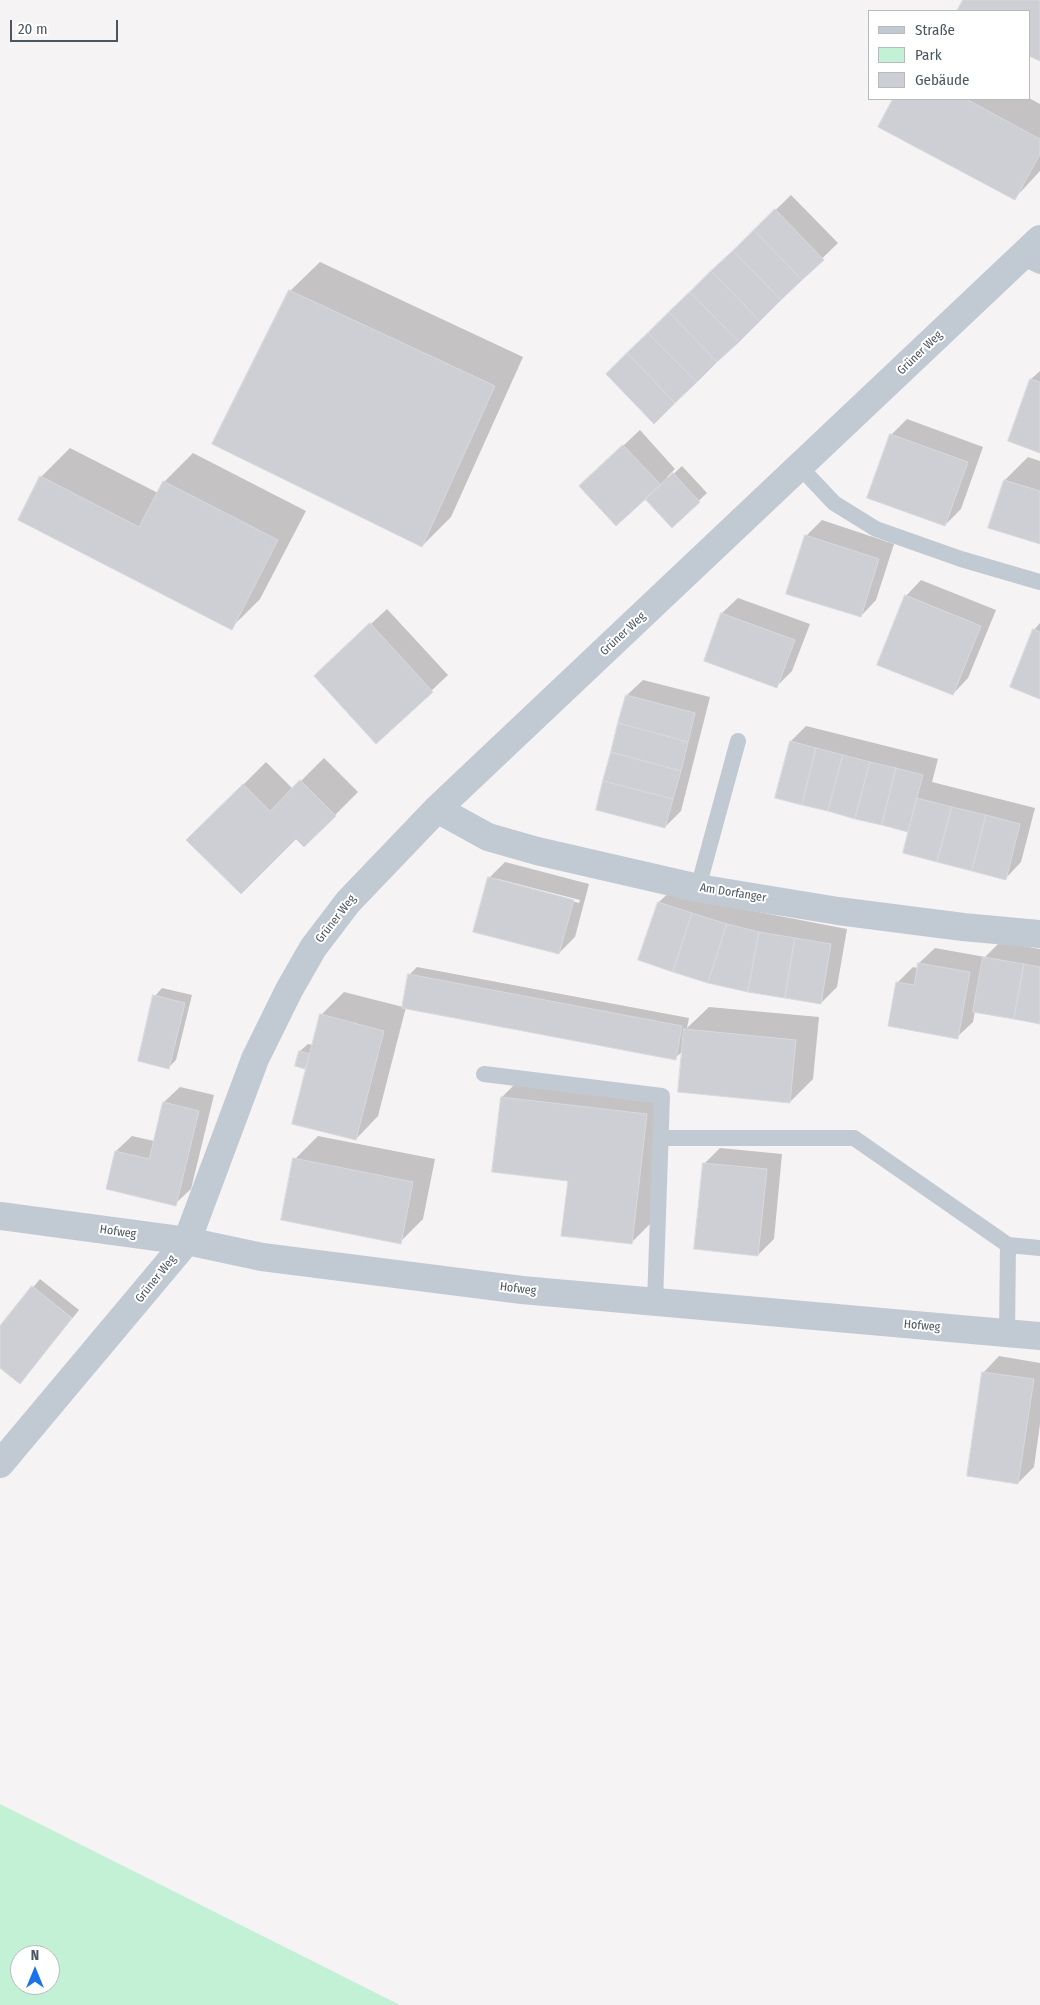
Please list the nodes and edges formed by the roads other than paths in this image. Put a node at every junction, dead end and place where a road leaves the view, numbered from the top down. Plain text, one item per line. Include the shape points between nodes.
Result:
1 (1034, 254) edge
2 (800, 467) junction
3 (1040, 582) edge
4 (738, 741) dead end
5 (437, 809) junction
6 (698, 888) junction
7 (1040, 934) edge
8 (484, 1074) dead end
9 (661, 1138) junction
10 (0, 1216) edge
11 (187, 1241) junction
12 (1008, 1245) junction
13 (1040, 1248) edge
14 (655, 1303) junction
15 (1007, 1333) junction
16 (1040, 1336) edge
17 (0, 1464) edge

1 - 2 street, Grüner Weg
2 - 3 lane via 834,502 876,529
2 - 5 street, Grüner Weg
4 - 6 lane
5 - 6 street, Am Dorfanger via 488,837
5 - 11 street, Grüner Weg via 348,902 313,948 255,1059
6 - 7 street, Am Dorfanger via 962,928
8 - 9 lane via 662,1096
9 - 12 lane via 854,1138
9 - 14 lane
10 - 11 street, Hofweg
11 - 14 street, Hofweg via 262,1257 522,1290
11 - 17 street, Grüner Weg
12 - 13 lane
12 - 15 lane
14 - 15 street, Hofweg
15 - 16 street, Hofweg

